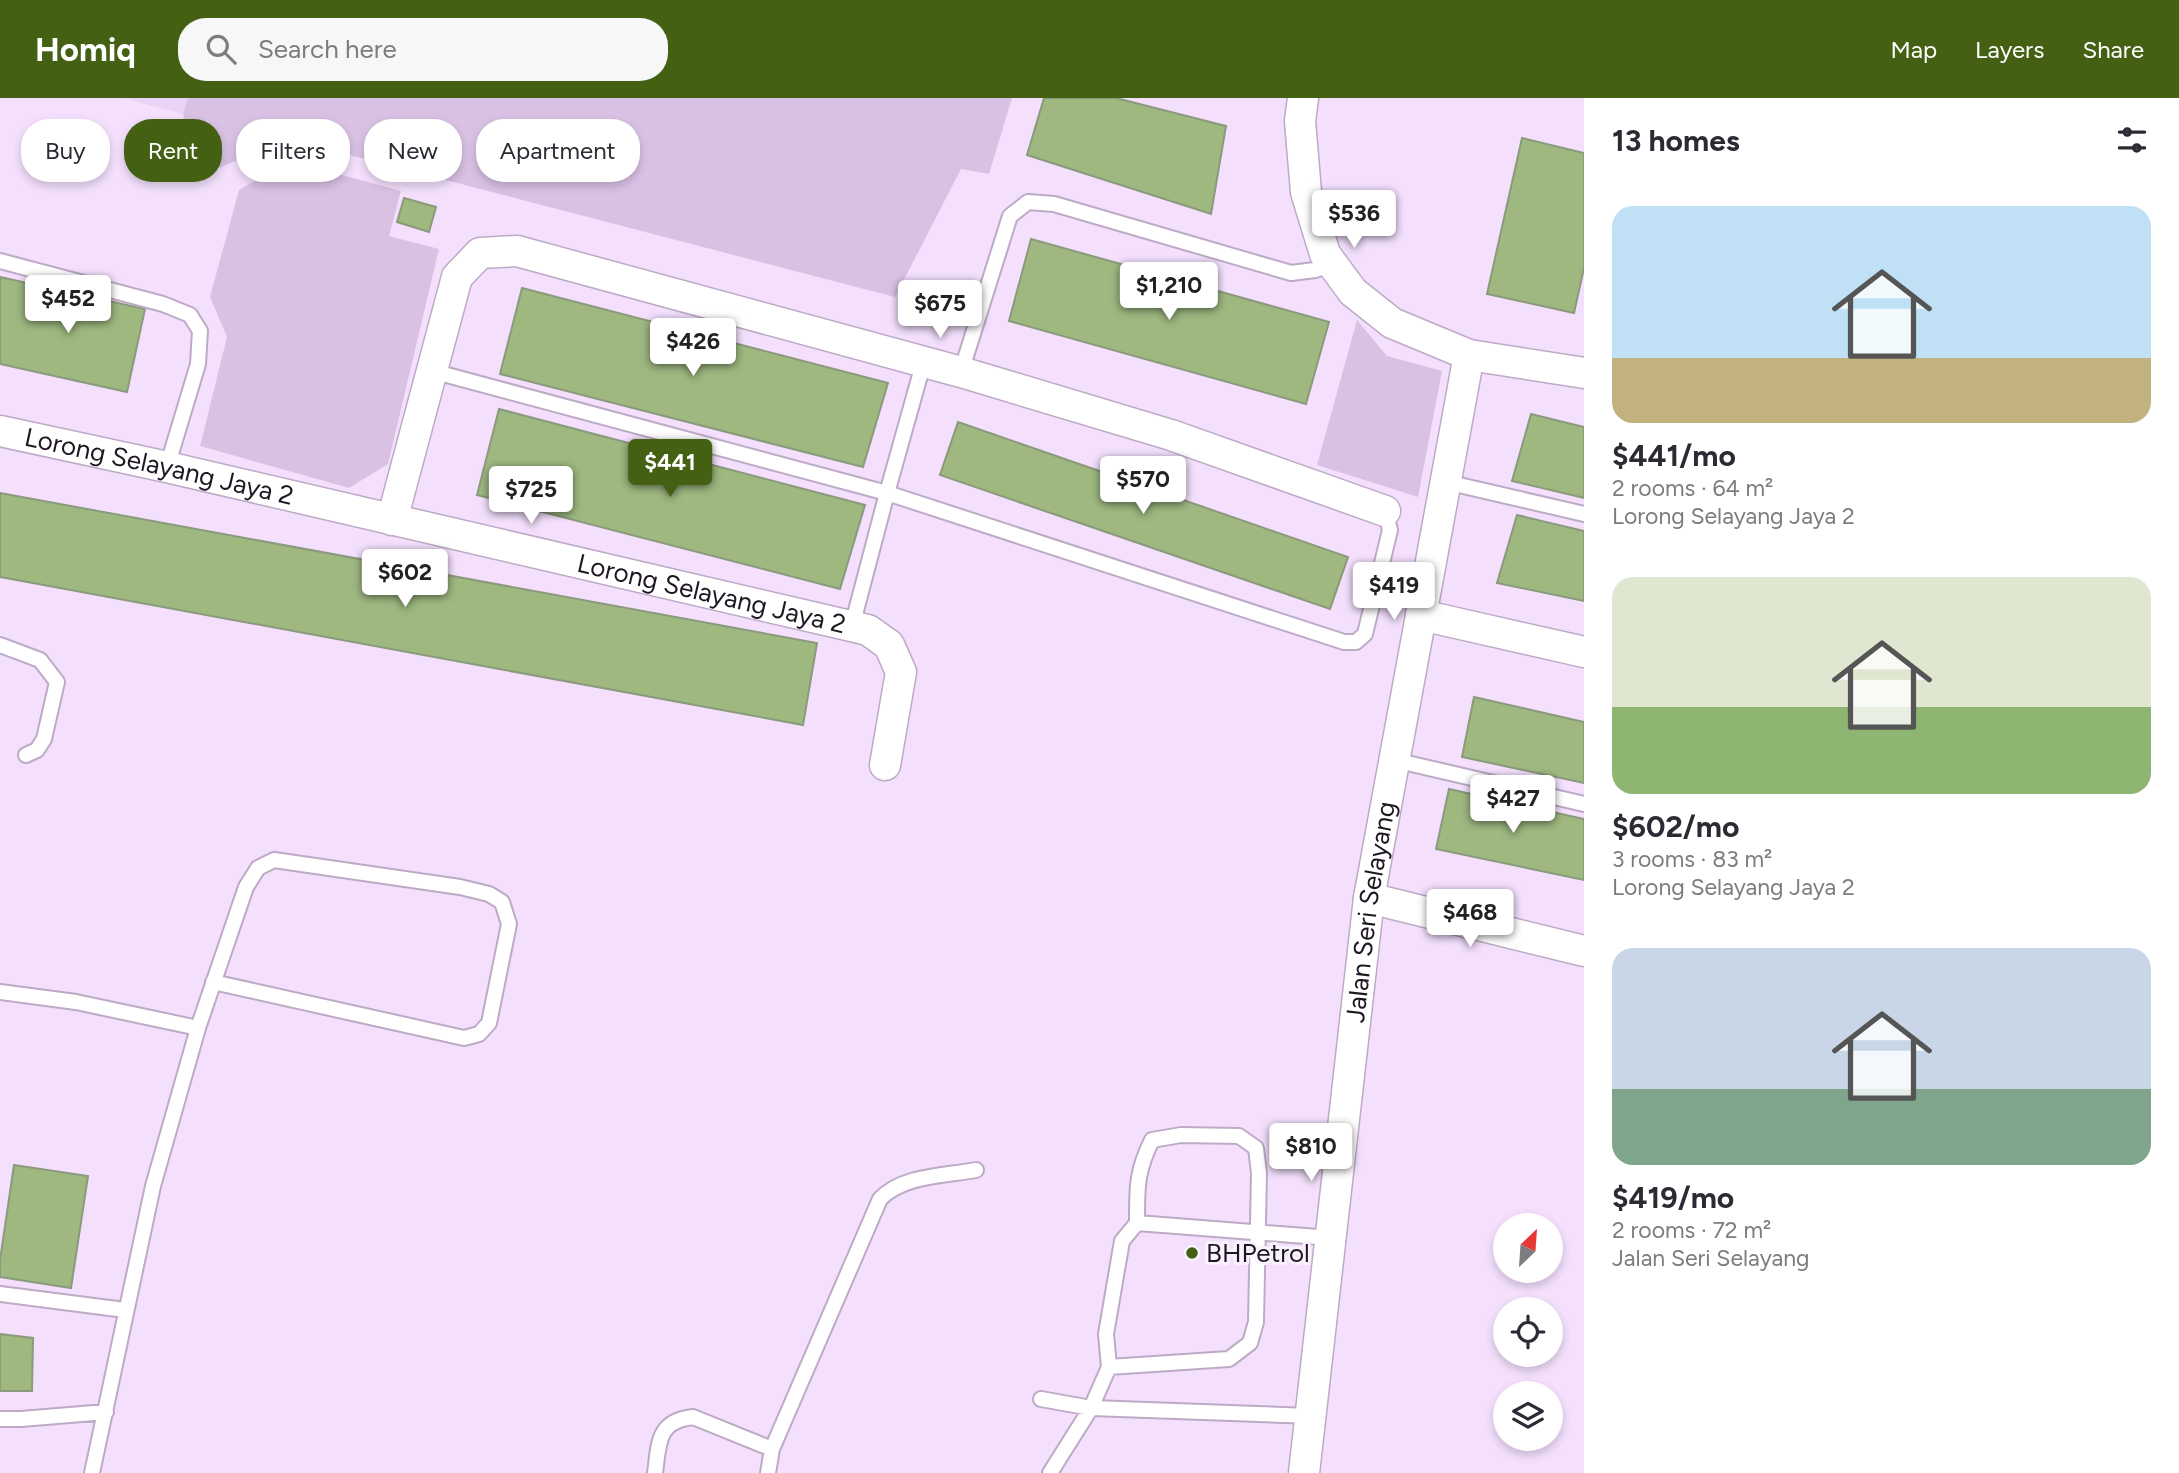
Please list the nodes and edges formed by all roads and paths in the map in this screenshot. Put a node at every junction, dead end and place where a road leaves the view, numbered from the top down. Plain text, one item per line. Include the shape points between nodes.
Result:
1 (1303, 98) edge
2 (0, 261) edge
3 (1333, 264) junction
4 (1469, 355) junction
5 (924, 361) junction
6 (432, 371) junction
7 (961, 372) junction
8 (1584, 373) edge
9 (0, 431) edge
10 (167, 467) junction
11 (1446, 482) junction
12 (887, 493) junction
13 (1385, 511) joint
14 (1584, 514) edge
15 (392, 520) junction
16 (1421, 615) junction
17 (852, 626) junction
18 (0, 645) edge
19 (1584, 652) edge
20 (26, 755) dead end
21 (1394, 760) junction
22 (885, 765) dead end
23 (1584, 804) edge
24 (1369, 898) junction
25 (1584, 951) edge
26 (213, 982) junction
27 (0, 992) edge
28 (198, 1028) junction
29 (976, 1170) dead end
30 (1137, 1223) junction
31 (1258, 1233) junction
32 (1331, 1238) junction
33 (0, 1294) edge
34 (125, 1310) junction
35 (1109, 1367) junction
36 (1041, 1399) dead end
37 (1091, 1408) junction
38 (106, 1412) junction
39 (1311, 1416) junction
40 (0, 1419) edge
41 (772, 1449) junction
42 (92, 1473) edge
43 (655, 1473) edge
44 (768, 1473) edge
45 (1050, 1473) edge
46 (1304, 1473) edge

1 - 3 street via 1300,121 1306,192 1325,254
2 - 10 lane via 190,315 200,331 198,364
3 - 4 street via 1353,292 1392,323
3 - 7 lane via 1291,273 1054,204 1028,202 1010,216
4 - 8 street
4 - 11 street, Jalan Seri Selayang
5 - 6 street via 517,251 480,253 457,277
5 - 7 street
5 - 12 lane
6 - 12 lane
6 - 15 street
7 - 13 street via 1171,435
9 - 10 street, Lorong Selayang Jaya 2
10 - 15 street, Lorong Selayang Jaya 2
11 - 14 lane
11 - 16 street, Jalan Seri Selayang
12 - 13 lane via 1344,642 1356,642 1365,634 1390,530
12 - 17 lane
15 - 17 street, Lorong Selayang Jaya 2
16 - 19 street
16 - 21 street, Jalan Seri Selayang
17 - 22 street, Lorong Selayang Jaya 2 via 868,630 889,645 901,672
18 - 20 lane via 40,660 57,682 44,739 37,750
21 - 23 lane
21 - 24 street, Jalan Seri Selayang
24 - 25 street
24 - 32 street, Jalan Seri Selayang
26 - 26 lane via 246,887 258,868 274,860 489,894 502,902 509,924 489,1023 479,1034 464,1038
26 - 28 lane
27 - 28 lane via 76,1002
28 - 34 lane via 153,1186
29 - 41 lane via 902,1183 880,1199
30 - 31 lane
30 - 31 lane via 1141,1163 1152,1140 1181,1135 1239,1136 1256,1148
30 - 35 lane via 1122,1241 1106,1334
31 - 32 lane
31 - 35 lane via 1256,1322 1250,1343 1229,1359
32 - 39 street, Jalan Seri Selayang
33 - 34 lane
34 - 38 lane
35 - 37 lane
36 - 37 lane
37 - 39 lane
37 - 45 lane
38 - 40 lane
38 - 42 lane
39 - 46 street, Jalan Seri Selayang
41 - 43 lane via 693,1417 680,1419 659,1437
41 - 44 lane

